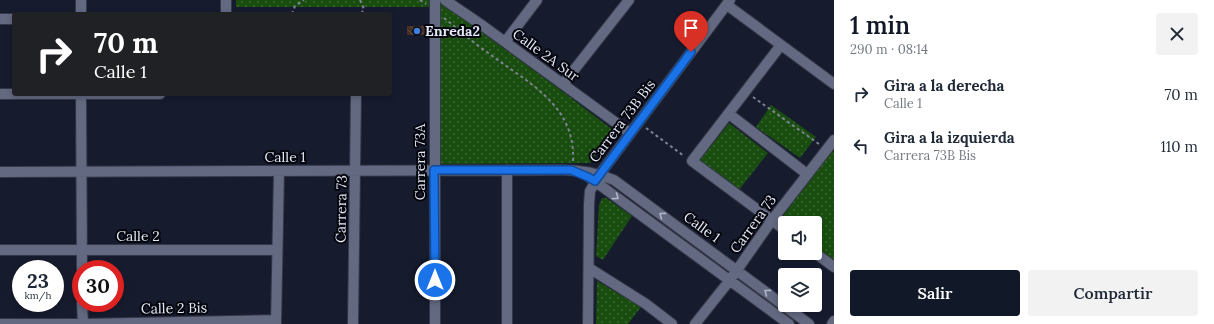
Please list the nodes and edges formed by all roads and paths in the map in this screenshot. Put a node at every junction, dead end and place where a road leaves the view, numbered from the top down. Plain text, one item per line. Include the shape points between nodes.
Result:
1 (81, 0) edge
2 (226, 0) edge
3 (304, 0) edge
4 (360, 0) edge
5 (420, 0) edge
6 (435, 0) edge
7 (445, 0) edge
8 (537, 0) edge
9 (629, 0) edge
10 (728, 2) edge
11 (435, 11) junction
12 (81, 12) edge
13 (226, 12) edge
14 (293, 12) edge
15 (362, 12) edge
16 (0, 19) edge
17 (12, 19) edge
18 (505, 42) junction
19 (781, 45) junction
20 (563, 84) junction
21 (834, 84) edge
22 (745, 92) junction
23 (0, 94) edge
24 (12, 94) edge
25 (81, 96) edge
26 (356, 96) edge
27 (729, 114) junction
28 (638, 123) junction
29 (630, 133) junction
30 (832, 144) edge
31 (692, 161) junction
32 (572, 168) junction
33 (434, 170) junction
34 (507, 170) junction
35 (279, 171) junction
36 (356, 171) junction
37 (0, 172) edge
38 (82, 172) junction
39 (807, 174) junction
40 (597, 178) junction
41 (772, 220) junction
42 (778, 225) edge
43 (0, 250) edge
44 (82, 250) junction
45 (276, 250) junction
46 (822, 258) edge
47 (82, 260) edge
48 (834, 267) edge
49 (589, 268) junction
50 (737, 270) junction
51 (730, 280) junction
52 (82, 312) edge
53 (834, 321) edge
54 (276, 322) edge
55 (0, 324) edge
56 (83, 324) edge
57 (353, 324) edge
58 (435, 324) edge
59 (507, 324) edge
60 (588, 324) edge
61 (672, 324) edge
62 (695, 324) edge
63 (789, 324) edge
64 (809, 324) edge
65 (832, 324) edge

1 - 12 street
2 - 13 street
3 - 14 path via 295,6
4 - 15 path via 364,9
5 - 11 path
6 - 11 street, Carrera 73A
7 - 18 street, Calle 2A Sur
8 - 18 street
9 - 20 street
10 - 19 street
10 - 28 street, Carrera 73B Bis
11 - 32 path via 546,96 563,115 574,149
11 - 33 street, Carrera 73A
16 - 17 street
18 - 20 street, Calle 2A Sur
19 - 21 street
19 - 22 street
20 - 29 street, Calle 2A Sur
22 - 27 street
22 - 30 path
23 - 24 street
25 - 38 street
26 - 36 street, Carrera 73
27 - 31 street
27 - 39 street
28 - 29 street, Carrera 73B Bis
28 - 31 path
29 - 40 street, Carrera 73B Bis
30 - 39 street, Carrera 73
31 - 41 street
32 - 34 street, Calle 1
32 - 40 street, Calle 1
33 - 34 street, Calle 1
33 - 36 street, Calle 1
33 - 58 street, Carrera 73A
34 - 59 street
35 - 36 street, Calle 1
35 - 38 street, Calle 1
35 - 45 street
36 - 57 street, Carrera 73
37 - 38 street, Calle 1
38 - 44 street
39 - 41 street, Carrera 73
40 - 49 street, Carrera 73B Bis via 590,191
50 -> 40 street, Calle 1 via 614,180
40 -> 51 street, Calle 1
41 - 42 street
41 - 50 street, Carrera 73
43 - 44 street, Calle 2
44 - 45 street, Calle 2
44 - 47 street
45 - 54 street
46 - 48 street
49 - 60 street, Carrera 73B Bis
49 - 61 street via 646,304
50 - 51 street, Carrera 73
64 -> 50 street, Calle 1
51 - 62 street, Carrera 73
51 - 63 street, Calle 1
52 - 56 street
53 - 65 street
54 - 56 street, Calle 2 Bis
55 - 56 street, Calle 2 Bis

